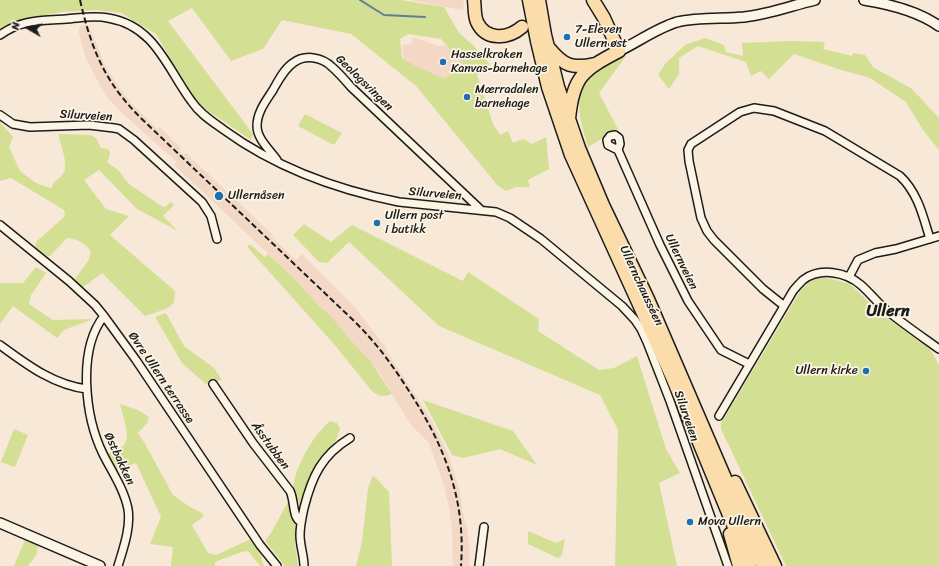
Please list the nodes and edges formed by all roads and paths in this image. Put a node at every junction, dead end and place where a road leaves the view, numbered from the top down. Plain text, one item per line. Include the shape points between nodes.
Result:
1 (474, 0) edge
2 (529, 0) edge
3 (539, 0) edge
4 (593, 0) edge
5 (815, 0) edge
6 (864, 0) edge
7 (939, 26) edge
8 (522, 27) dead end
9 (0, 35) edge
10 (547, 45) junction
11 (619, 51) junction
12 (595, 64) junction
13 (0, 115) edge
14 (569, 122) junction
15 (618, 150) dead end
16 (280, 163) junction
17 (480, 209) junction
18 (0, 225) edge
19 (939, 236) edge
20 (930, 238) junction
21 (217, 239) dead end
22 (849, 277) junction
23 (783, 305) junction
24 (104, 316) junction
25 (0, 344) edge
26 (939, 349) edge
27 (8, 350) junction
28 (0, 351) edge
29 (749, 364) junction
30 (213, 384) dead end
31 (86, 389) junction
32 (694, 404) junction
33 (719, 416) dead end
34 (350, 438) dead end
35 (716, 482) junction
36 (301, 522) junction
37 (0, 524) edge
38 (484, 527) dead end
39 (276, 565) edge
40 (100, 566) edge
41 (118, 566) edge
42 (304, 566) edge
43 (479, 566) edge
44 (728, 566) edge
45 (739, 566) edge
46 (750, 566) edge
47 (763, 566) edge
48 (775, 566) edge

1 - 8 highway via 477,22 488,34 506,36
2 - 35 highway, Ullernchausséen via 548,86 571,155 664,356
3 - 10 highway, Ullernchausséen
4 - 11 highway
5 - 11 street via 768,14 677,22
6 - 7 street via 900,8
9 - 16 street, Silurveien via 25,22 40,20 95,16 128,24 156,46 192,102 203,113 241,141
10 - 12 highway via 559,60 568,65 579,67
10 - 14 highway, Ullernchausséen
11 - 12 highway
12 - 14 highway via 575,85
13 - 21 street, Silurveien via 13,124 30,127 89,125 119,129 206,206 214,222
14 - 32 highway, Ullernchausséen via 591,178
15 - 29 street, Ullernveien via 688,301 721,350
16 - 17 street, Silurveien via 366,195 399,202
16 - 17 street, Geologsvingen via 258,131 259,113 293,62 313,57 332,66
17 - 44 street, Silurveien via 504,215 529,230 622,306 635,320 647,342 670,401
18 - 24 street, Øvre Ullern terrasse via 69,281
19 - 20 street
20 - 22 street via 858,260
20 - 23 street via 918,202 900,176 825,131 785,115 754,108 740,112 699,138 688,150 701,218 714,240 763,289
22 - 23 street via 831,272 817,273 804,279
22 - 26 street via 901,322
23 - 29 street
24 - 31 street, Østbakken via 96,327 91,345
24 - 39 street, Øvre Ullern terrasse
25 - 27 street
27 - 28 street
27 - 31 street via 44,375
29 - 33 street
30 - 36 street, Åsstubben via 290,491 296,517
31 - 41 street, Østbakken via 98,442 122,489 128,508 129,522
32 - 47 highway, Ullernchausséen
32 - 48 highway via 726,463
34 - 36 street, Åsstubben via 328,455 319,468 310,486
35 - 45 highway
35 - 46 highway, Ullernchausséen
36 - 42 street, Åsstubben via 300,540
37 - 40 street
38 - 43 street

